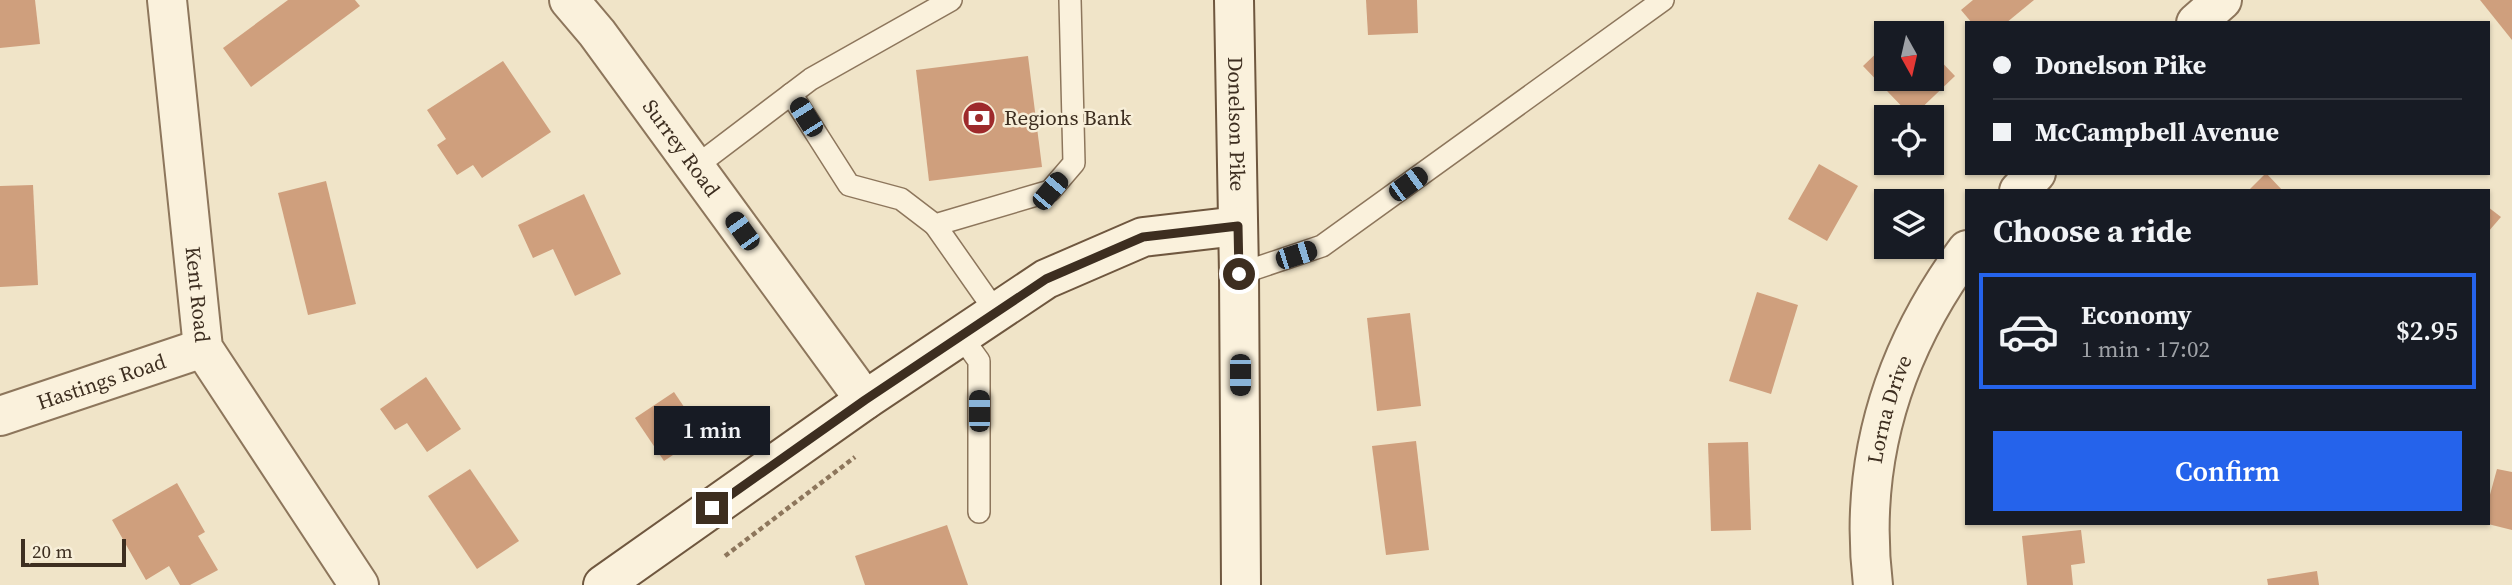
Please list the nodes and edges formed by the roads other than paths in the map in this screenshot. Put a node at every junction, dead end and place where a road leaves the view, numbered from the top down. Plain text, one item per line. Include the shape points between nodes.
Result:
1 (167, 0) edge
2 (569, 0) edge
3 (951, 0) edge
4 (1070, 0) edge
5 (1234, 0) edge
6 (1663, 0) edge
7 (2222, 0) edge
8 (2198, 21) edge
9 (791, 94) junction
10 (695, 167) junction
11 (2034, 175) edge
12 (2021, 189) edge
13 (935, 225) junction
14 (1238, 226) junction
15 (1965, 253) edge
16 (1239, 274) junction
17 (996, 312) junction
18 (961, 336) junction
19 (203, 348) junction
20 (865, 400) junction
21 (0, 416) edge
22 (979, 512) dead end
23 (359, 585) edge
24 (603, 585) edge
25 (1241, 585) edge
26 (1872, 585) edge

1 - 19 street, Kent Road
2 - 10 street, Surrey Road
3 - 9 lane
4 - 13 lane via 1074,163 1050,191
5 - 14 street, Donelson Pike
6 - 16 lane via 1322,246
7 - 8 street
9 - 10 lane
9 - 13 lane via 849,185 901,199
10 - 20 street, Surrey Road
11 - 12 street
13 - 17 lane
14 - 16 street, Donelson Pike
14 - 17 street via 1143,237 1046,279
15 - 26 street, Lorna Drive via 1920,323 1897,374 1877,450 1868,509
16 - 25 street, Donelson Pike
17 - 18 street
18 - 20 street
18 - 22 lane via 979,361
19 - 21 street, Hastings Road
19 - 23 street, Kent Road
20 - 24 street

